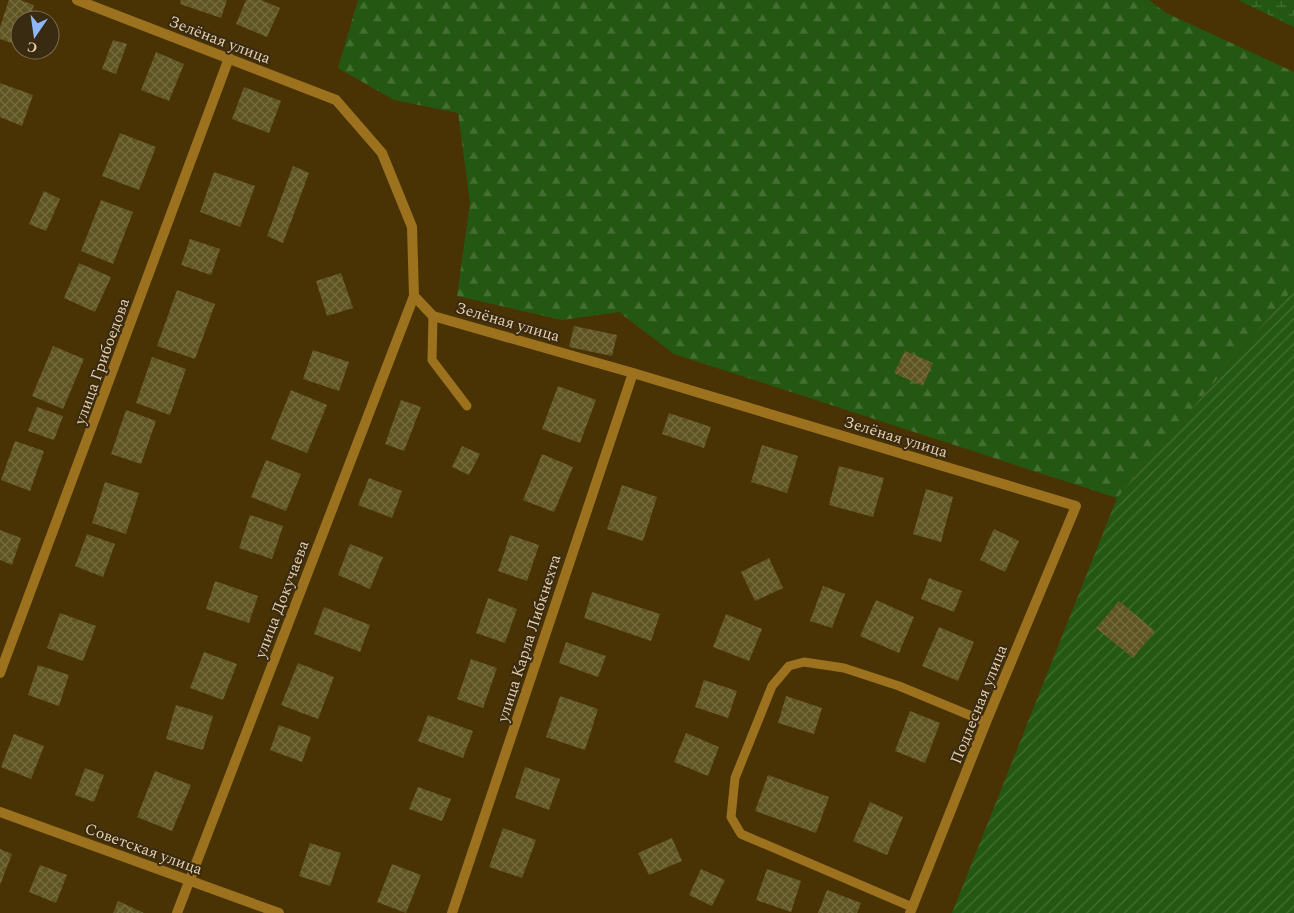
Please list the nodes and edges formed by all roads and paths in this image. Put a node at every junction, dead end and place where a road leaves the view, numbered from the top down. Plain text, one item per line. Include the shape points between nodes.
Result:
1 (77, 0) edge
2 (229, 58) junction
3 (414, 296) junction
4 (433, 316) junction
5 (633, 372) junction
6 (467, 406) dead end
7 (1076, 506) joint
8 (0, 673) edge
9 (986, 722) junction
10 (0, 812) edge
11 (189, 880) junction
12 (911, 910) edge
13 (177, 913) edge
14 (279, 913) edge
15 (452, 913) edge

1 - 2 street, Зелёная улица
2 - 3 street, Зелёная улица via 336,100 382,153 412,227
2 - 8 street, улица Грибоедова
3 - 4 street, Зелёная улица
3 - 11 street, улица Докучаева
4 - 5 street, Зелёная улица
4 - 6 lane via 432,360
5 - 7 street, Зелёная улица
5 - 15 street, улица Карла Либкнехта
7 - 9 street, Подлесная улица
9 - 12 street, Подлесная улица
9 - 12 lane via 899,686 844,668 804,662 789,666 772,686 735,778 731,817 741,834
10 - 11 street, Советская улица
11 - 13 street, улица Докучаева
11 - 14 street, Советская улица

